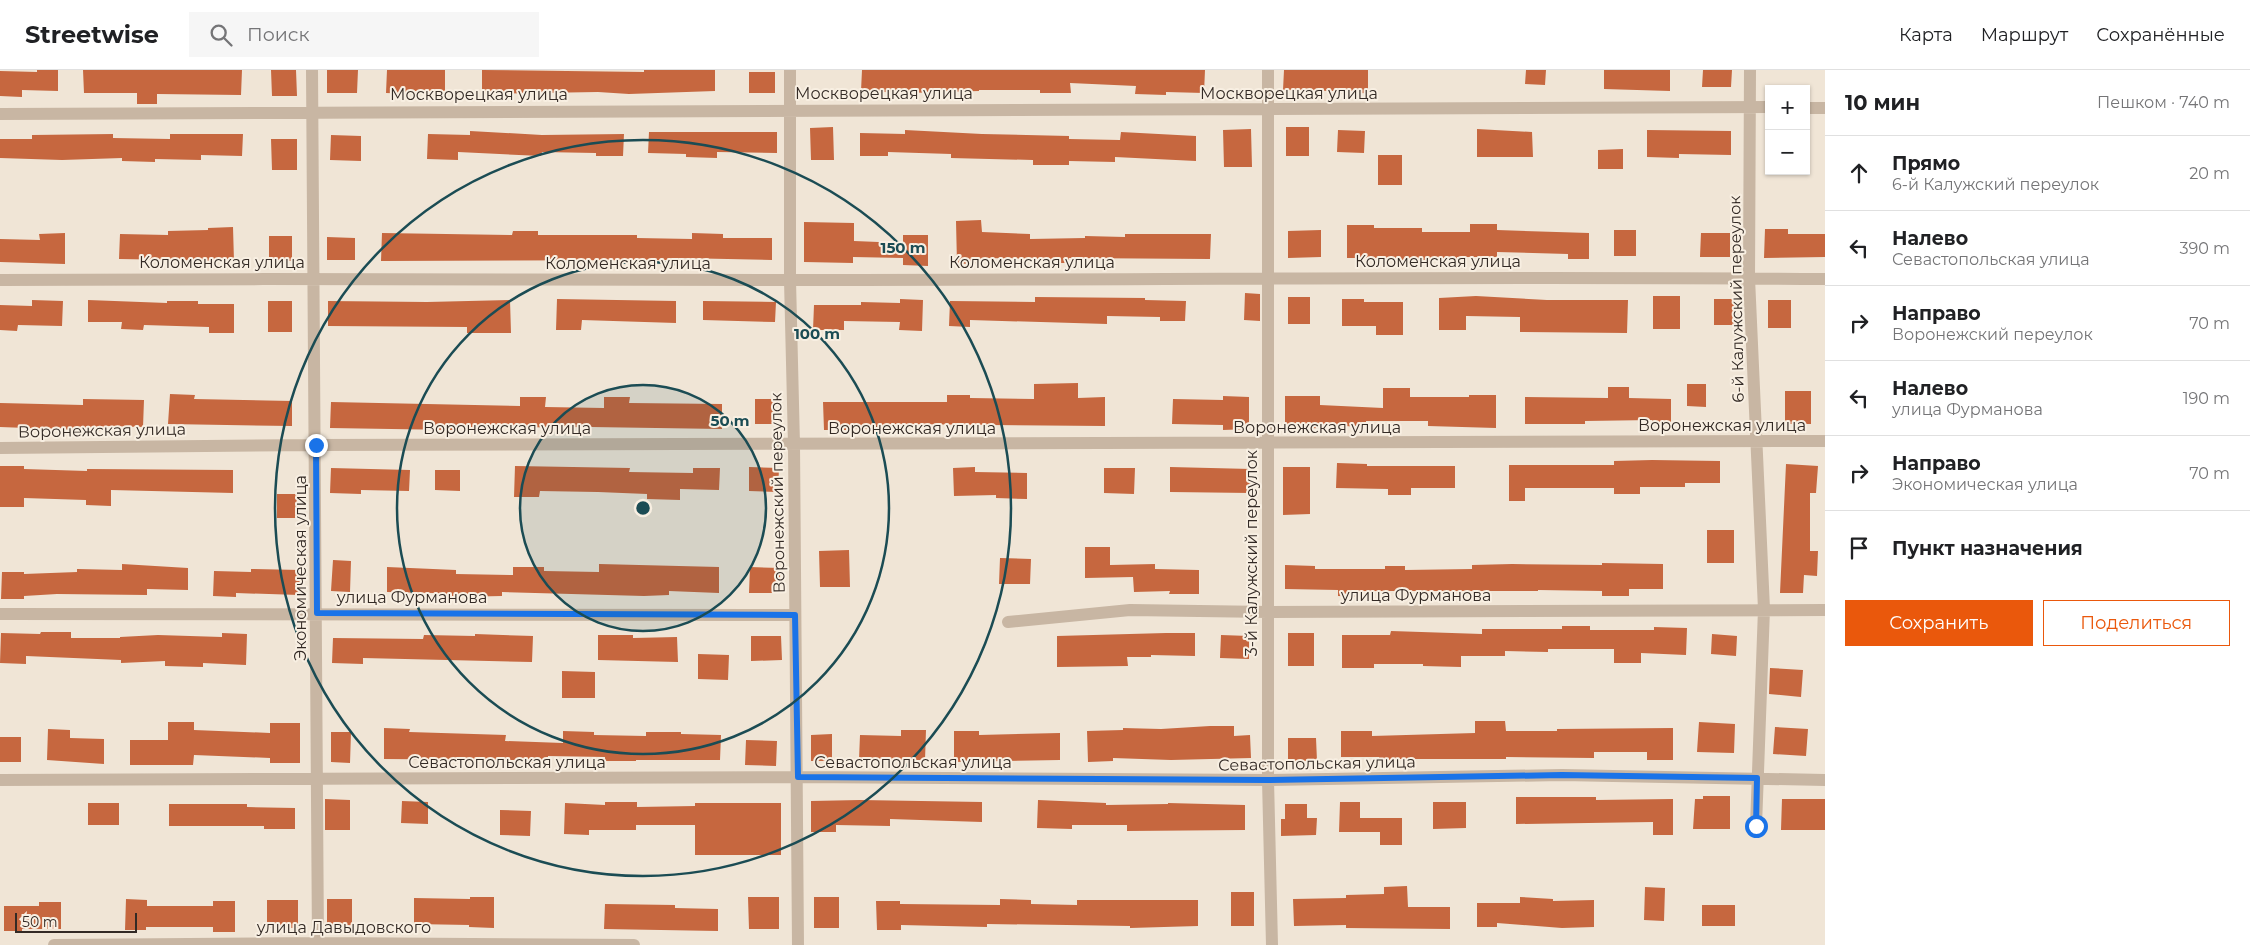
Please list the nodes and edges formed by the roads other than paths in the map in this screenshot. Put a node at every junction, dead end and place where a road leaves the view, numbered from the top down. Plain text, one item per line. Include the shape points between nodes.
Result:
1 (312, 70) edge
2 (790, 70) edge
3 (1268, 70) edge
4 (1750, 70) edge
5 (1751, 107) junction
6 (1765, 107) edge
7 (1810, 108) edge
8 (1825, 108) edge
9 (1268, 109) junction
10 (791, 110) junction
11 (312, 111) junction
12 (0, 114) edge
13 (315, 278) junction
14 (1268, 278) junction
15 (1749, 278) junction
16 (1825, 279) edge
17 (0, 280) edge
18 (790, 280) junction
19 (1756, 441) junction
20 (1825, 442) edge
21 (1266, 443) junction
22 (316, 445) junction
23 (794, 445) junction
24 (0, 448) edge
25 (1764, 610) junction
26 (1825, 610) edge
27 (1268, 612) junction
28 (317, 613) junction
29 (0, 614) edge
30 (795, 615) junction
31 (1008, 622) dead end
32 (798, 777) junction
33 (1757, 778) junction
34 (317, 779) junction
35 (0, 780) edge
36 (1268, 780) junction
37 (1825, 780) edge
38 (1756, 826) dead end
39 (318, 944) edge
40 (54, 945) edge
41 (634, 945) edge
42 (798, 945) edge
43 (1272, 945) edge

1 - 11 street, Экономическая улица
2 - 10 street, Воронежский переулок
3 - 9 street, 3-й Калужский переулок
4 - 5 street, 6-й Калужский переулок
5 - 6 street, Москворецкая улица
5 - 9 street, Москворецкая улица
5 - 15 street, 6-й Калужский переулок
7 - 8 street
9 - 10 street, Москворецкая улица
9 - 14 street, 3-й Калужский переулок
10 - 11 street, Москворецкая улица
10 - 18 street, Воронежский переулок
11 - 12 street, Москворецкая улица
11 - 13 street, Экономическая улица
13 - 17 street, Коломенская улица
13 - 18 street, Коломенская улица
13 - 22 street, Экономическая улица
14 - 15 street, Коломенская улица
14 - 18 street, Коломенская улица
14 - 21 street, 3-й Калужский переулок
15 - 16 street, Коломенская улица
15 - 19 street, 6-й Калужский переулок
18 - 23 street, Воронежский переулок
19 - 20 street, Воронежская улица
19 - 21 street, Воронежская улица
19 - 25 street, 6-й Калужский переулок
21 - 23 street, Воронежская улица
21 - 27 street, 3-й Калужский переулок
22 - 23 street, Воронежская улица
22 - 24 street, Воронежская улица
22 - 28 street, Экономическая улица
23 - 30 street, Воронежский переулок
25 - 26 street, улица Фурманова
25 - 27 street, улица Фурманова
25 - 33 street, 6-й Калужский переулок
27 - 31 street, улица Фурманова via 1130,610
27 - 36 street, 3-й Калужский переулок
28 - 29 street, улица Фурманова
28 - 30 street, улица Фурманова
28 - 34 street, Экономическая улица
30 - 32 street, Воронежский переулок
32 - 34 street, Севастопольская улица
32 - 36 street, Севастопольская улица
32 - 42 street, Воронежский переулок
33 - 36 street, Севастопольская улица via 1562,775
33 - 37 street, Севастопольская улица
33 - 38 street, 6-й Калужский переулок
34 - 35 street, Севастопольская улица
34 - 39 street, Экономическая улица
36 - 43 street, 3-й Калужский переулок
39 - 40 street, улица Давыдовского
39 - 41 street, улица Давыдовского

